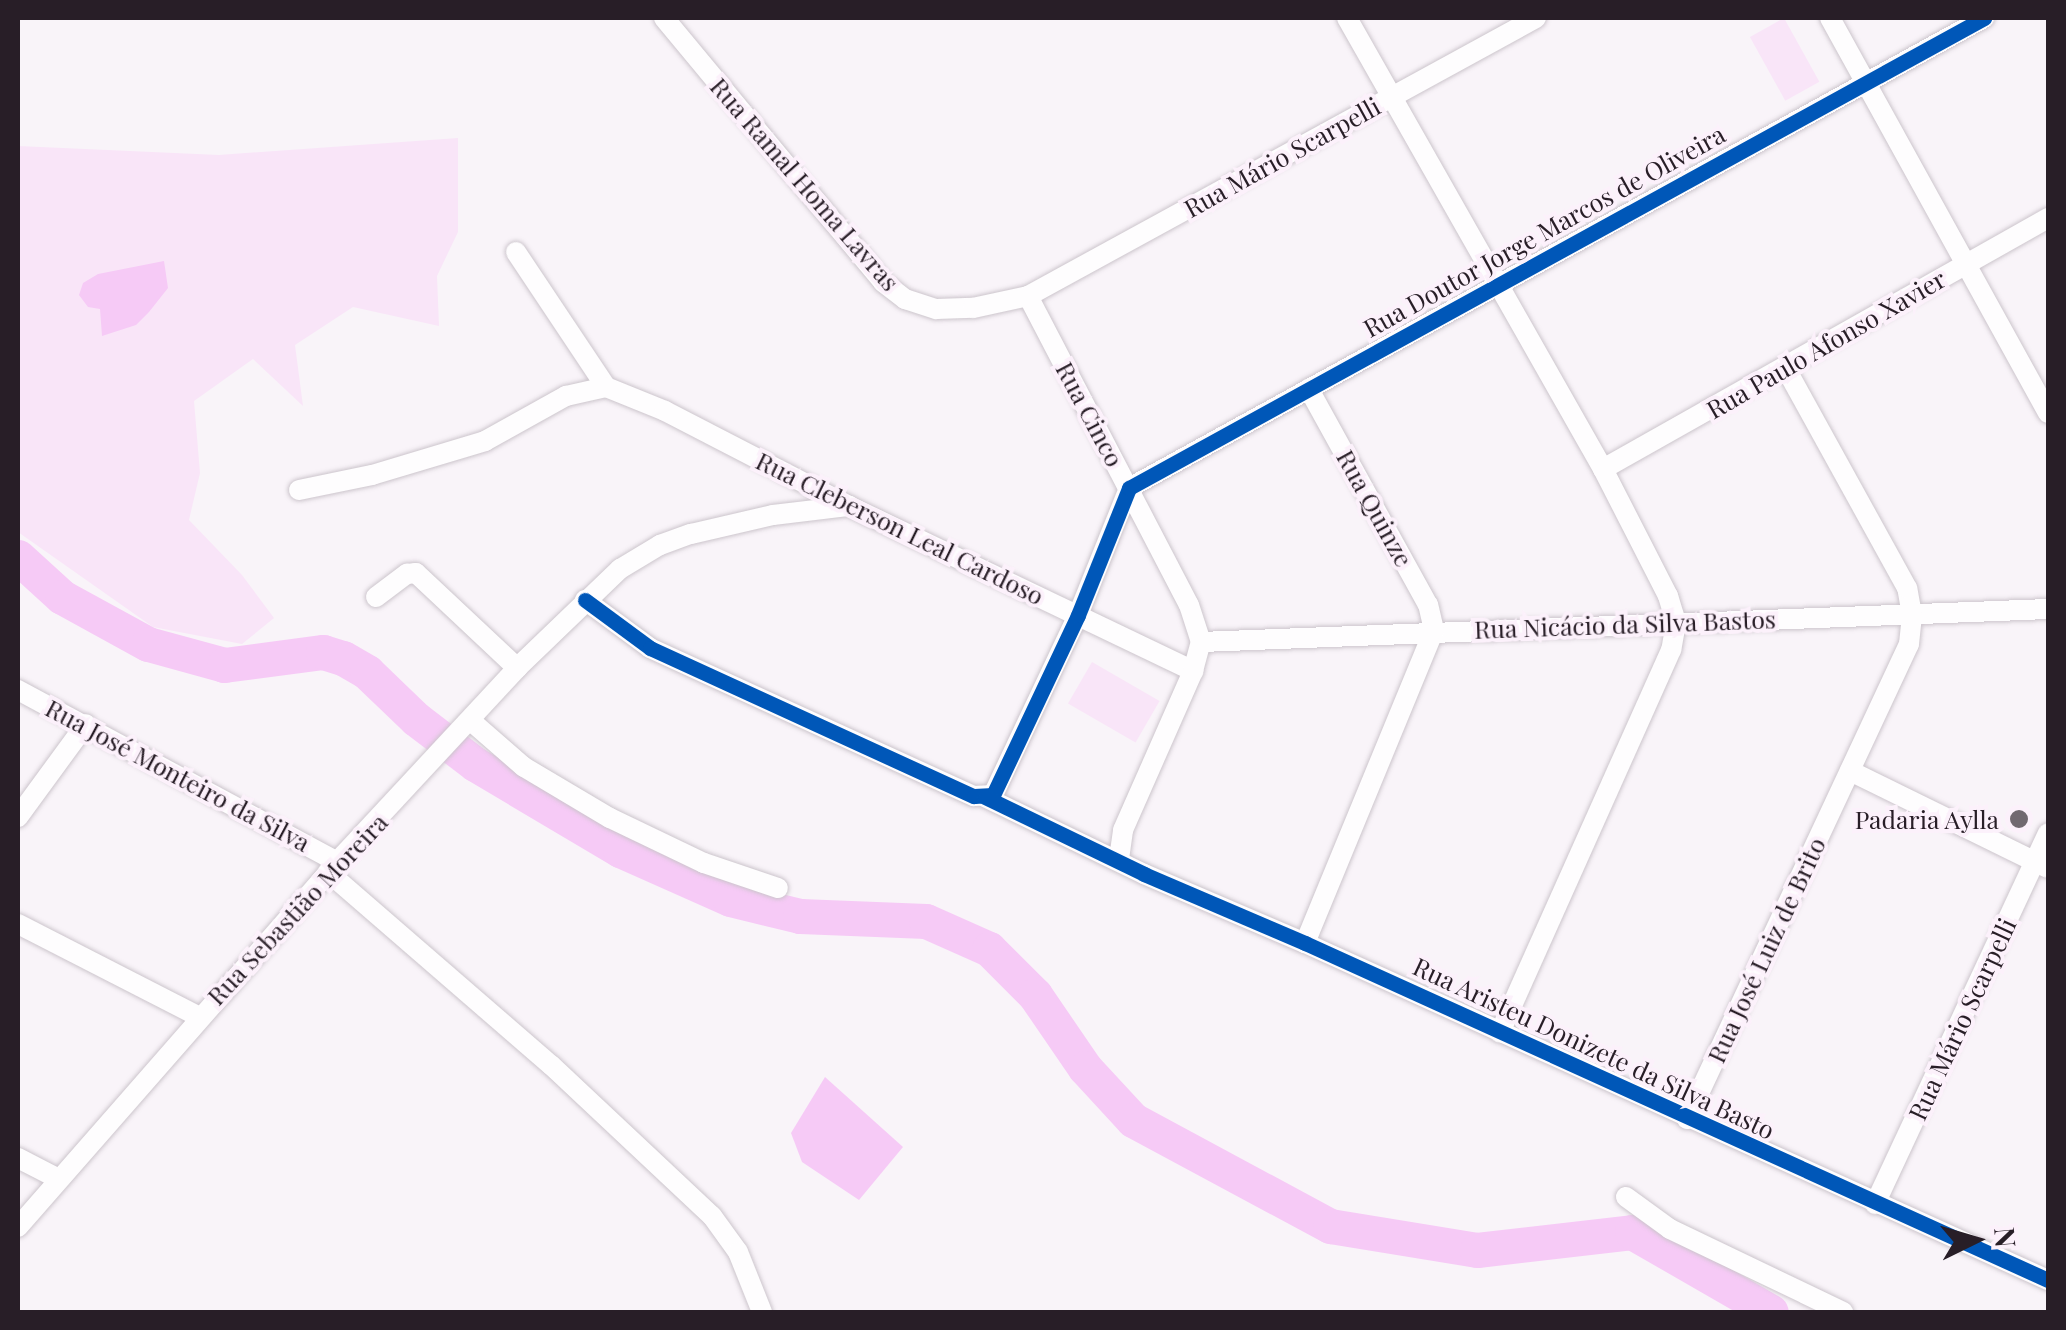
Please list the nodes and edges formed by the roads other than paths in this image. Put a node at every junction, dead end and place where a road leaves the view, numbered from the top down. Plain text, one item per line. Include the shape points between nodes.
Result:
1 (664, 18) edge
2 (1347, 18) edge
3 (1536, 18) edge
4 (1830, 18) edge
5 (1984, 18) edge
6 (1866, 82) junction
7 (1392, 97) junction
8 (2048, 218) edge
9 (516, 252) dead end
10 (1966, 265) junction
11 (1496, 285) junction
12 (1028, 296) junction
13 (1786, 369) junction
14 (606, 387) junction
15 (1309, 389) junction
16 (2048, 413) edge
17 (1603, 469) junction
18 (1129, 488) junction
19 (299, 490) dead end
20 (849, 506) junction
21 (376, 597) dead end
22 (585, 600) junction
23 (2048, 609) edge
24 (1912, 615) junction
25 (1078, 616) junction
26 (1676, 623) junction
27 (1434, 630) junction
28 (1201, 642) junction
29 (517, 668) junction
30 (1194, 671) junction
31 (18, 690) edge
32 (86, 724) junction
33 (464, 728) junction
34 (1850, 771) junction
35 (993, 793) junction
36 (18, 817) edge
37 (2048, 833) edge
38 (1119, 859) junction
39 (2042, 865) edge
40 (333, 867) junction
41 (778, 888) dead end
42 (18, 924) edge
43 (1305, 942) junction
44 (198, 1016) junction
45 (1500, 1032) junction
46 (1687, 1120) junction
47 (18, 1158) edge
48 (57, 1178) junction
49 (1626, 1197) dead end
50 (1875, 1204) junction
51 (18, 1227) edge
52 (2048, 1280) edge
53 (762, 1312) edge
54 (1844, 1312) edge

1 - 12 street, Rua Ramal Homa Lavras via 882,282 905,299 936,308
2 - 7 street
3 - 7 street, Rua Mário Scarpelli
4 - 6 street
5 - 6 street, Rua Doutor Jorge Marcos de Oliveira
6 - 10 street
6 - 11 street, Rua Doutor Jorge Marcos de Oliveira
7 - 11 street
7 - 12 street, Rua Mário Scarpelli
8 - 10 street, Rua Paulo Afonso Xavier
9 - 14 street
10 - 13 street, Rua Paulo Afonso Xavier
10 - 16 street
11 - 15 street, Rua Doutor Jorge Marcos de Oliveira
11 - 17 street
12 - 18 street, Rua Cinco
13 - 17 street, Rua Paulo Afonso Xavier
13 - 24 street via 1908,588
14 - 19 street via 566,396 485,441 372,476
14 - 20 street, Rua Cleberson Leal Cardoso
15 - 18 street, Rua Doutor Jorge Marcos de Oliveira
15 - 27 street, Rua Quinze via 1428,605
17 - 26 street
18 - 25 street
18 - 28 street, Rua Cinco
20 - 22 street, Rua Sebastião Moreira via 757,518 660,545
20 - 25 street, Rua Cleberson Leal Cardoso
21 - 29 street via 416,573
22 - 29 street, Rua Sebastião Moreira
22 - 35 street, Rua Aristeu Donizete da Silva Basto via 650,648
23 - 24 street, Rua Nicácio da Silva Bastos
24 - 26 street, Rua Nicácio da Silva Bastos
24 - 34 street, Rua José Luiz de Brito via 1909,644
25 - 30 street, Rua Cleberson Leal Cardoso
25 - 35 street
26 - 27 street, Rua Nicácio da Silva Bastos
26 - 45 street via 1671,650
27 - 28 street, Rua Nicácio da Silva Bastos
27 - 43 street
28 - 30 street
29 - 33 street, Rua Sebastião Moreira
30 - 38 street via 1124,830
31 - 32 street, Rua José Monteiro da Silva
32 - 36 street
32 - 40 street, Rua José Monteiro da Silva
33 - 40 street, Rua Sebastião Moreira
33 - 41 street via 610,818 704,863
34 - 39 street
34 - 46 street, Rua José Luiz de Brito
35 - 38 street, Rua Aristeu Donizete da Silva Basto
37 - 39 street, Rua Mário Scarpelli
38 - 43 street, Rua Aristeu Donizete da Silva Basto
39 - 50 street, Rua Mário Scarpelli
40 - 44 street, Rua Sebastião Moreira
40 - 53 street, Rua José Monteiro da Silva via 712,1216 738,1252
42 - 44 street
43 - 45 street, Rua Aristeu Donizete da Silva Basto
44 - 48 street, Rua Sebastião Moreira
45 - 46 street, Rua Aristeu Donizete da Silva Basto
46 - 50 street, Rua Aristeu Donizete da Silva Basto
47 - 48 street
48 - 51 street, Rua Sebastião Moreira
49 - 54 street via 1670,1228
50 - 52 street, Rua Aristeu Donizete da Silva Basto

